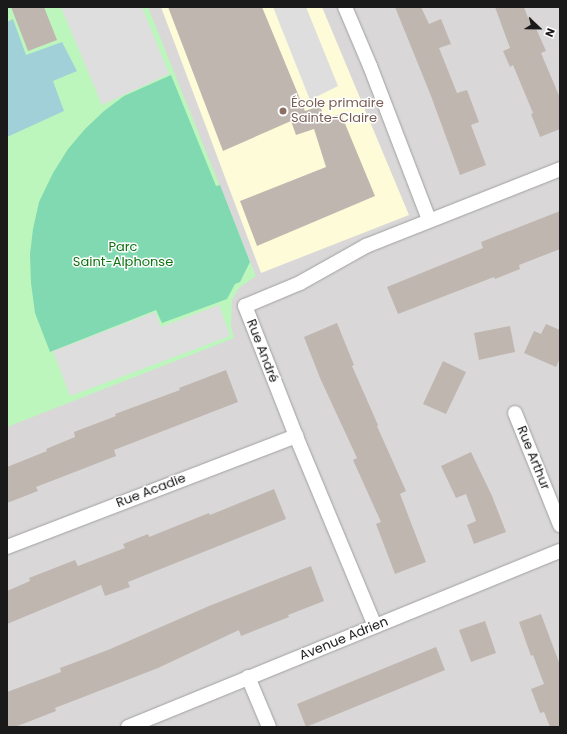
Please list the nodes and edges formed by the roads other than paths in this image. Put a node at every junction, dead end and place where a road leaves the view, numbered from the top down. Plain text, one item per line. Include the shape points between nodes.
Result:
1 (345, 7) edge
2 (560, 169) edge
3 (429, 220) junction
4 (515, 413) dead end
5 (296, 436) junction
6 (560, 525) edge
7 (7, 548) edge
8 (560, 551) edge
9 (375, 626) junction
10 (248, 677) junction
11 (128, 727) edge
12 (269, 727) edge

1 - 3 street
2 - 3 street, Rue André
3 - 5 street, Rue André via 366,246 300,283 245,306
4 - 6 street, Rue Arthur
5 - 7 street, Rue Acadie
5 - 9 street, Rue André
8 - 9 street, Avenue Adrien
9 - 10 street, Avenue Adrien
10 - 11 street, Avenue Adrien
10 - 12 street

